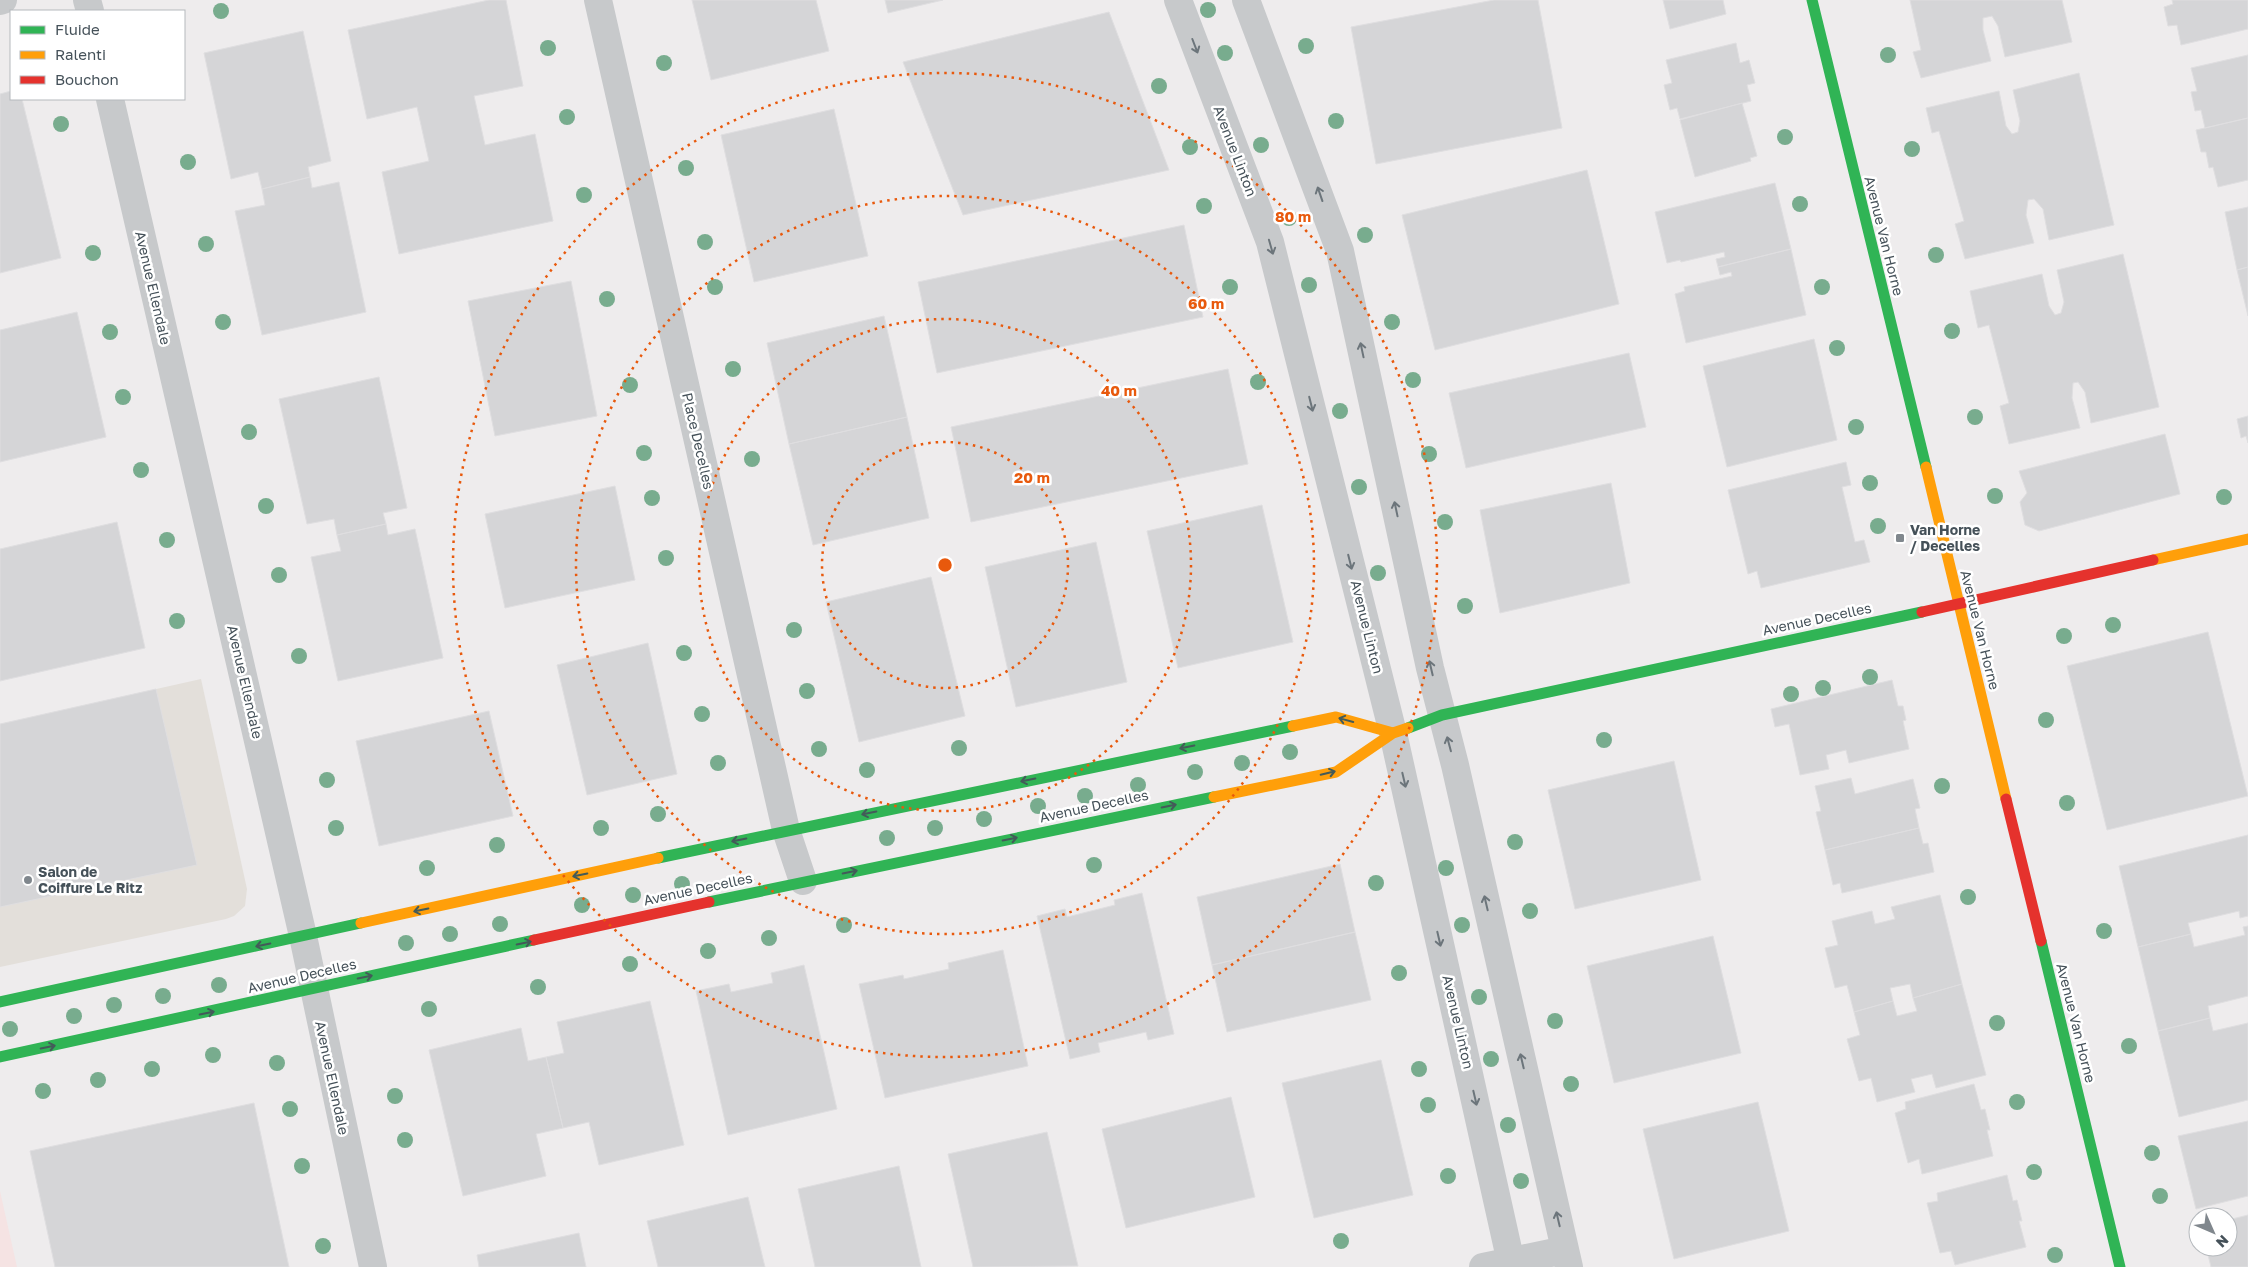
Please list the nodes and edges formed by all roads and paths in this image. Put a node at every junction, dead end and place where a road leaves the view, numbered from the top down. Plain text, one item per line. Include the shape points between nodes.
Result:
1 (598, 0) edge
2 (1178, 0) edge
3 (1246, 0) edge
4 (1812, 0) edge
5 (110, 100) edge
6 (2248, 539) edge
7 (1959, 604) junction
8 (1442, 715) junction
9 (1393, 733) junction
10 (786, 830) junction
11 (803, 882) junction
12 (304, 936) junction
13 (313, 988) junction
14 (0, 1002) edge
15 (0, 1057) edge
16 (1567, 1259) edge
17 (1512, 1264) edge
18 (373, 1267) edge
19 (1483, 1267) edge
20 (2120, 1267) edge

1 - 10 street, Place Decelles
2 -> 9 street, Avenue Linton via 1270,242
8 -> 3 street via 1340,251
4 - 7 street, Avenue Van Horne
5 - 12 street, Avenue Ellendale
6 - 7 street, Avenue Decelles
7 - 8 street, Avenue Decelles
7 - 20 street, Avenue Van Horne
8 - 9 street, Avenue Decelles
16 -> 8 street
9 -> 10 street via 1336,717
11 -> 9 street, Avenue Decelles via 1336,772
9 -> 17 street, Avenue Linton
10 - 11 street, Place Decelles
10 -> 12 street
13 -> 11 street, Avenue Decelles
12 - 13 street, Avenue Ellendale
12 -> 14 street
15 -> 13 street, Avenue Decelles
13 - 18 street, Avenue Ellendale
16 - 17 street
17 - 19 street

